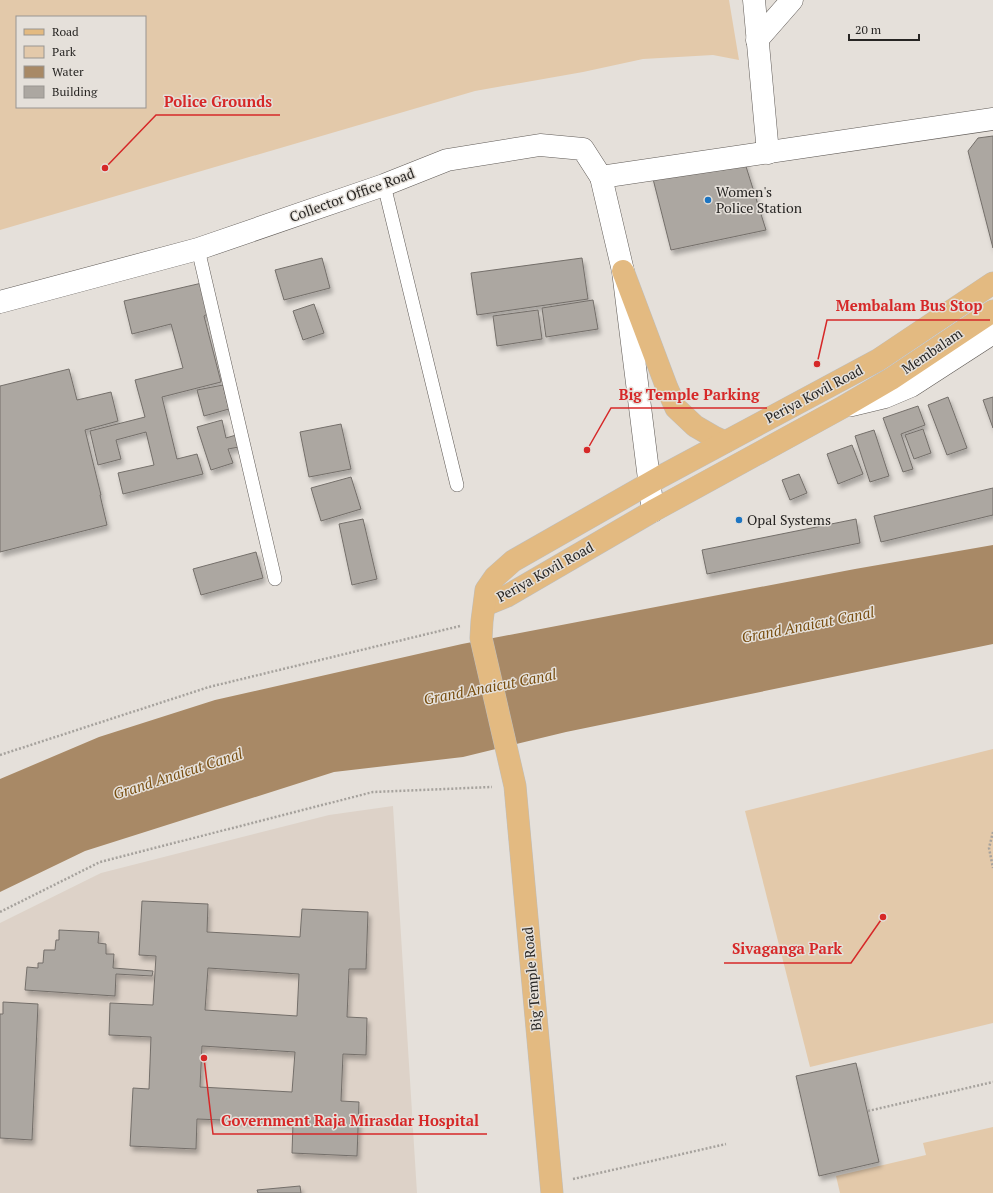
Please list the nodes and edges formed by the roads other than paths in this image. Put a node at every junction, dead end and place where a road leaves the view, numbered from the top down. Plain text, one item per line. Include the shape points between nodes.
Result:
1 (754, 0) edge
2 (792, 0) edge
3 (757, 40) junction
4 (993, 120) edge
5 (768, 153) junction
6 (601, 177) junction
7 (384, 185) junction
8 (198, 249) junction
9 (623, 271) junction
10 (993, 283) edge
11 (0, 302) edge
12 (993, 311) edge
13 (993, 333) edge
14 (878, 360) joint
15 (890, 379) joint
16 (843, 407) junction
17 (725, 442) junction
18 (650, 483) junction
19 (457, 485) dead end
20 (654, 511) junction
21 (276, 579) dead end
22 (482, 621) junction
23 (551, 1188) edge

1 - 3 main road
2 - 3 main road
3 - 5 main road
4 - 5 main road
5 - 6 main road
6 - 7 main road, Collector Office Road via 583,149 540,145 447,160
6 - 9 main road, Collector Office Road
7 - 8 main road, Collector Office Road
7 - 19 lane
8 - 11 main road, Collector Office Road
8 - 21 lane
9 - 17 main road via 676,408 695,426
9 - 18 main road, Collector Office Road
10 - 14 main road, Membalam
12 - 15 main road, Membalam
13 - 16 main road via 911,386 885,397
14 - 17 main road, Periya Kovil Road
15 - 16 main road, Periya Kovil Road
16 - 20 main road, Periya Kovil Road
17 - 18 main road, Periya Kovil Road
18 - 20 main road, Collector Office Road
18 - 22 main road, Periya Kovil Road via 513,561 495,577 486,590
20 - 22 main road, Periya Kovil Road via 506,596
22 - 23 main road, Big Temple Road via 513,776

